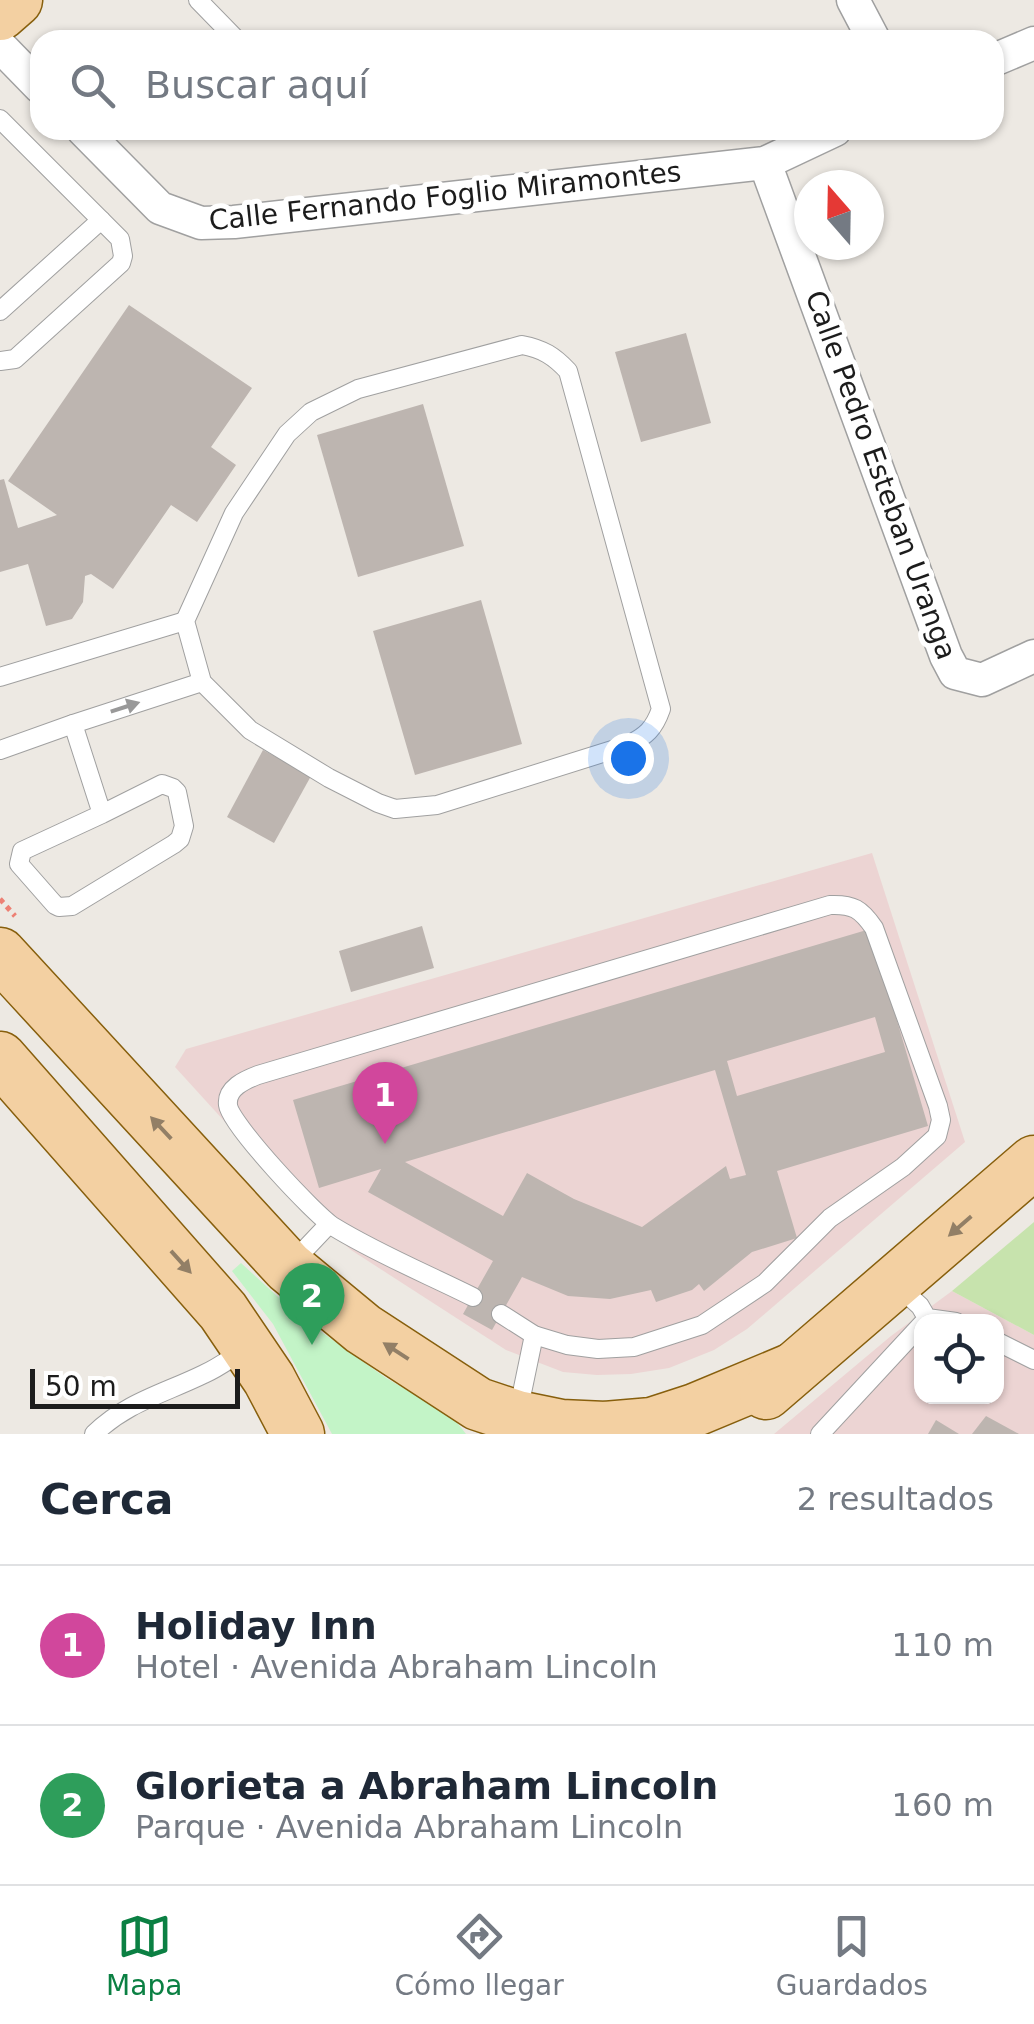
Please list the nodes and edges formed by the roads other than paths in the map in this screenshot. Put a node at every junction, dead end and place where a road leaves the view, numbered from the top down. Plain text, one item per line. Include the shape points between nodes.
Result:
1 (16, 0) edge
2 (198, 0) edge
3 (853, 0) edge
4 (0, 14) edge
5 (227, 30) edge
6 (869, 30) edge
7 (1034, 43) edge
8 (0, 46) edge
9 (1004, 56) edge
10 (30, 77) edge
11 (3, 127) edge
12 (92, 140) edge
13 (814, 140) edge
14 (765, 163) junction
15 (101, 220) junction
16 (0, 311) edge
17 (0, 361) edge
18 (185, 621) junction
19 (1034, 656) edge
20 (0, 677) edge
21 (202, 682) junction
22 (73, 724) junction
23 (0, 750) edge
24 (102, 814) junction
25 (0, 954) edge
26 (0, 1058) edge
27 (1034, 1162) edge
28 (329, 1224) junction
29 (288, 1267) junction
30 (472, 1297) dead end
31 (917, 1312) edge
32 (501, 1314) dead end
33 (534, 1335) junction
34 (1004, 1345) edge
35 (248, 1347) junction
36 (1034, 1360) edge
37 (792, 1370) junction
38 (495, 1418) edge
39 (94, 1434) edge
40 (298, 1434) edge
41 (719, 1434) edge
42 (820, 1434) edge

1 - 4 main road
2 - 5 lane
3 - 6 street
7 - 9 street
8 - 10 street
11 - 15 lane
12 - 14 street, Calle Fernando Foglio Miramontes via 160,208 201,223
13 - 14 street, Calle Fernando Foglio Miramontes
14 - 19 street, Calle Pedro Esteban Uranga via 946,656 956,674 982,680
15 - 16 lane
15 - 17 lane via 120,239 121,264 15,359
18 - 20 lane
18 - 21 lane
18 - 21 lane via 234,513 287,434 311,412 358,388 532,347 568,371 661,709 646,736 628,746 437,805 395,809 250,730
22 -> 21 lane
22 - 23 lane
22 - 24 lane
24 - 24 lane via 20,854 19,864 59,908 183,834 177,792 168,785
29 -> 25 main road
26 -> 35 main road via 199,1282
27 -> 31 main road
28 - 29 lane
28 - 30 lane
28 - 33 lane via 231,1114 230,1092 243,1081 830,905 857,907 874,928 931,1083 941,1120 938,1136 830,1218 765,1283 702,1326 634,1347 598,1349
38 -> 29 main road via 362,1330
31 - 37 main road
31 - 42 lane
32 - 33 lane
33 - 38 lane
34 - 36 lane
35 - 39 lane via 206,1374 134,1403
35 - 40 main road
37 - 38 main road via 652,1424 606,1428
37 - 41 main road

